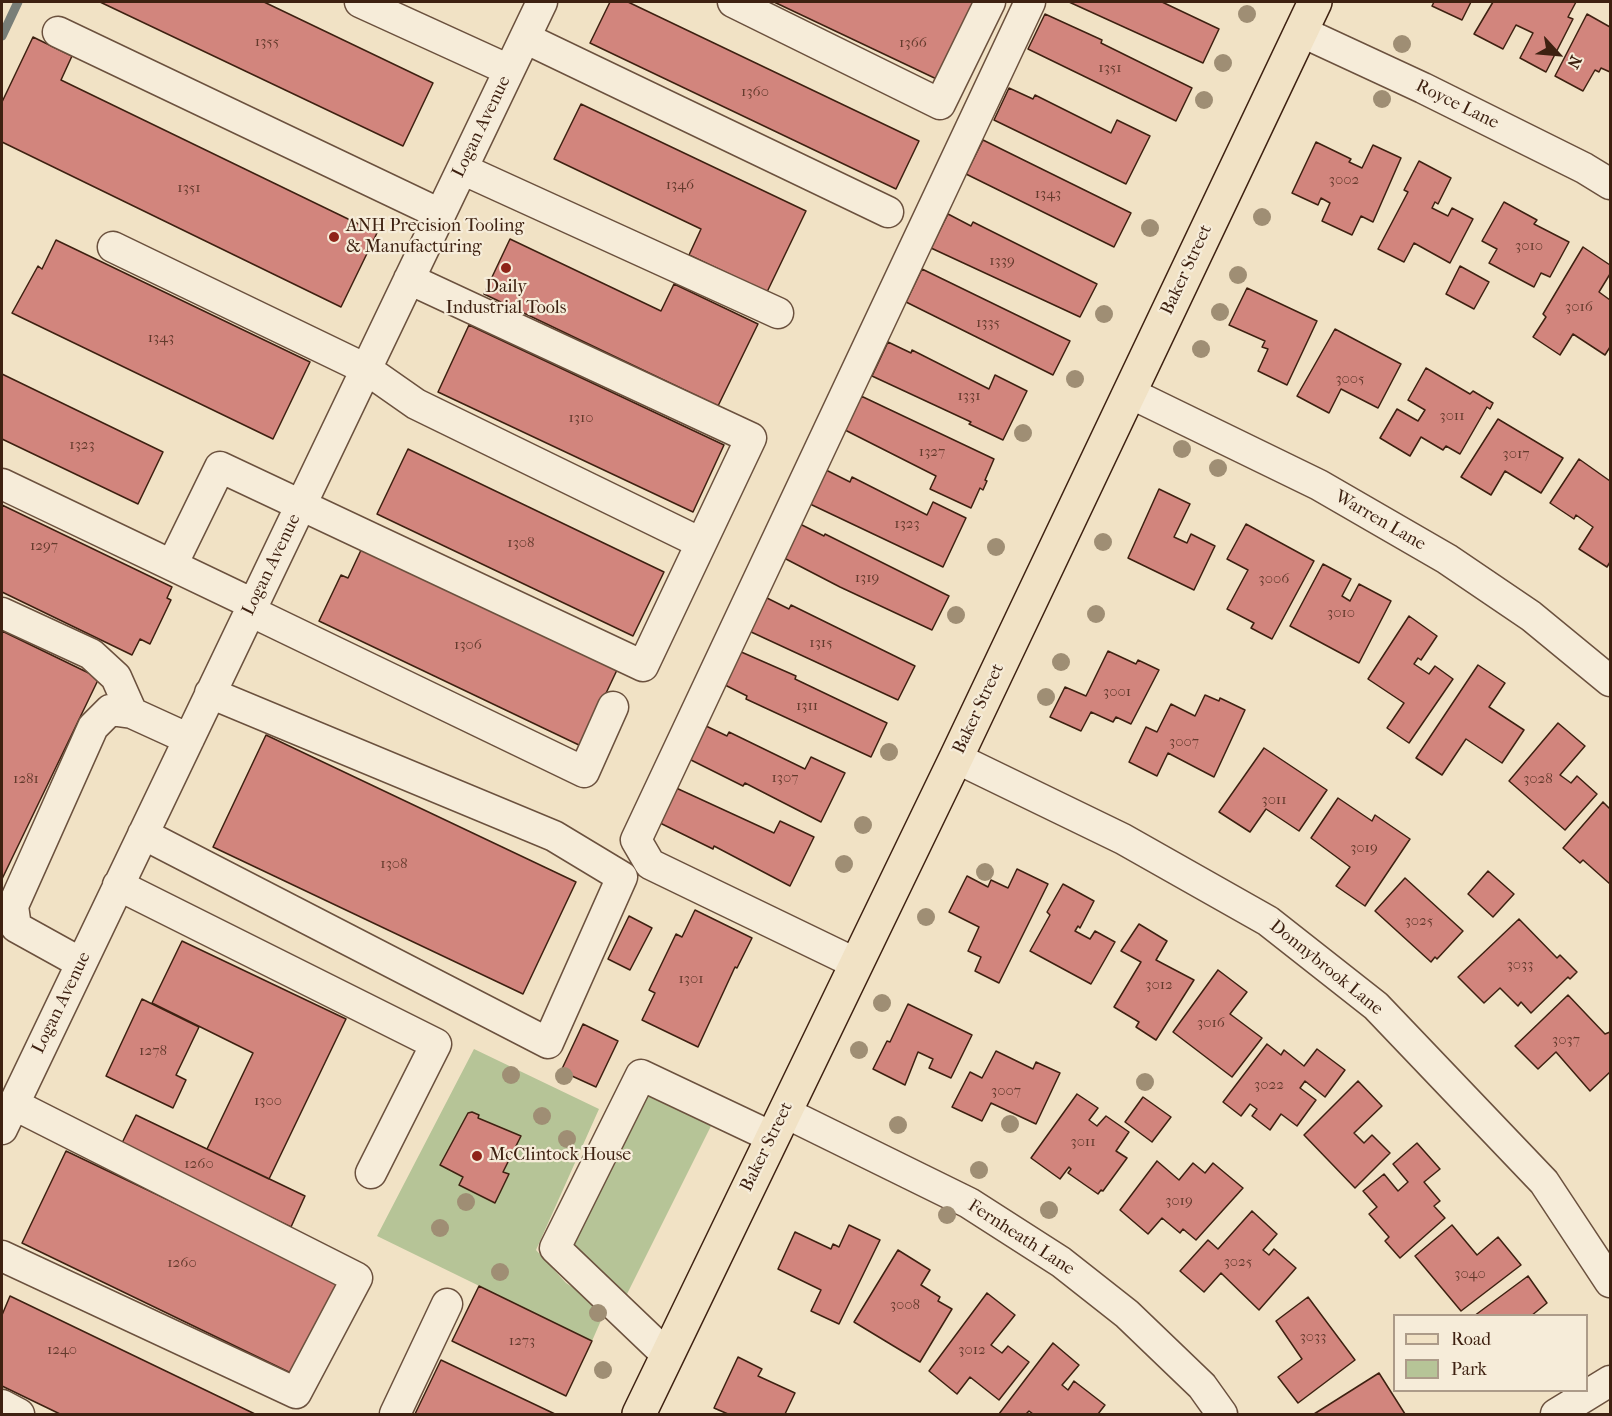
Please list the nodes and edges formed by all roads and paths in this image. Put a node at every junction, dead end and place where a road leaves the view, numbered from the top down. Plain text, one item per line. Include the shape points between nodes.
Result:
1 (360, 2) edge
2 (542, 2) edge
3 (733, 2) edge
4 (990, 2) edge
5 (1030, 2) edge
6 (1315, 2) edge
7 (1300, 31) junction
8 (58, 32) dead end
9 (525, 38) junction
10 (509, 70) junction
11 (462, 169) junction
12 (1611, 184) edge
13 (888, 212) dead end
14 (440, 214) junction
15 (113, 247) dead end
16 (409, 279) junction
17 (778, 313) dead end
18 (366, 369) junction
19 (1130, 393) junction
20 (2, 484) edge
21 (300, 506) junction
22 (701, 543) junction
23 (172, 565) junction
24 (251, 608) junction
25 (2, 613) edge
26 (1611, 681) edge
27 (210, 693) junction
28 (613, 707) dead end
29 (132, 713) junction
30 (189, 739) junction
31 (956, 758) junction
32 (143, 834) junction
33 (118, 885) junction
34 (81, 963) junction
35 (855, 963) junction
36 (7, 1117) edge
37 (778, 1124) junction
38 (371, 1173) dead end
39 (2, 1256) edge
40 (1611, 1282) edge
41 (447, 1304) dead end
42 (667, 1355) junction
43 (1611, 1380) edge
44 (2, 1406) edge
45 (20, 1414) edge
46 (394, 1414) edge
47 (639, 1414) edge
48 (1222, 1414) edge
49 (1556, 1414) edge

1 - 10 street
2 - 9 street, Logan Avenue
3 - 4 street via 940,104
5 - 35 street via 636,840 650,864
6 - 7 main road, Baker Street
7 - 12 street, Royce Lane via 1434,93
7 - 19 main road, Baker Street
8 - 14 street
9 - 10 street, Logan Avenue
9 - 13 street
10 - 11 street, Logan Avenue
11 - 14 street, Logan Avenue
11 - 17 street
14 - 16 street, Logan Avenue
15 - 18 street
16 - 18 street, Logan Avenue
16 - 22 street via 751,438
18 - 21 street, Logan Avenue
18 - 22 street via 416,404
19 - 26 street, Warren Lane via 1319,485 1447,559 1532,616
19 - 31 main road, Baker Street
20 - 23 street
21 - 22 street via 643,666
21 - 23 street via 220,467
21 - 24 street, Logan Avenue
23 - 24 street
24 - 27 street, Logan Avenue
24 - 28 street via 584,772
25 - 29 street via 91,654 116,677
27 - 30 street, Logan Avenue
27 - 32 street via 554,836 622,878 548,1042
29 - 30 street
29 - 34 street via 110,710 93,727 13,906 16,927
30 - 32 street, Logan Avenue
31 - 35 main road, Baker Street
31 - 40 street, Donnybrook Lane via 1123,839 1268,921 1376,1006 1544,1182
32 - 33 street, Logan Avenue
33 - 34 street, Logan Avenue
33 - 38 street via 436,1044
34 - 36 street, Logan Avenue
35 - 37 main road, Baker Street
36 - 39 street via 357,1278 296,1393
37 - 42 main road, Baker Street
37 - 42 street, Fernheath Lane via 641,1075 555,1248
37 - 48 street, Fernheath Lane via 969,1203 1061,1262 1135,1322 1202,1386
41 - 46 street
42 - 47 main road, Baker Street
43 - 49 street
44 - 45 street

